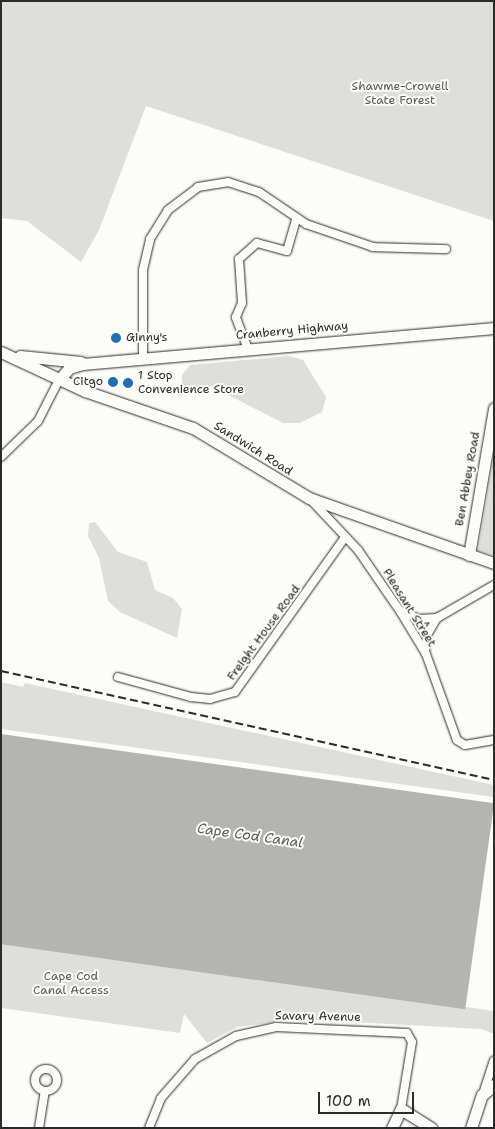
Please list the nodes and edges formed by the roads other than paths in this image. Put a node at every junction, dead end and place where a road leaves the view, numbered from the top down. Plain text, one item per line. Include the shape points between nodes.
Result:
1 (296, 219) junction
2 (446, 248) dead end
3 (494, 328) edge
4 (248, 349) junction
5 (2, 352) edge
6 (143, 359) junction
7 (93, 363) junction
8 (59, 380) junction
9 (494, 408) edge
10 (1, 457) edge
11 (309, 498) junction
12 (344, 537) junction
13 (469, 555) junction
14 (494, 563) edge
15 (494, 585) edge
16 (400, 611) junction
17 (437, 618) junction
18 (426, 654) junction
19 (118, 677) dead end
20 (494, 740) edge
21 (494, 1060) edge
22 (494, 1085) edge
23 (45, 1092) dead end
24 (482, 1095) junction
25 (401, 1109) junction
26 (39, 1128) edge
27 (149, 1128) edge
28 (392, 1128) edge
29 (431, 1128) edge
30 (471, 1128) edge

1 - 2 street via 372,247
1 - 4 street via 287,251 257,243 239,259 242,303 236,317
1 - 6 street via 275,199 228,182 198,187 168,210 150,239 143,270
3 - 4 main road, Cranberry Highway
4 - 6 main road, Cranberry Highway
5 - 7 main road, Cranberry Highway
5 - 8 main road, Sandwich Road
6 - 7 main road, Cranberry Highway
7 - 8 main road, Cranberry Highway via 73,366
8 - 10 street via 38,421
8 - 11 main road, Sandwich Road via 185,425
9 - 13 main road, Ben Abbey Road
11 - 12 street, Pleasant Street
11 - 13 main road, Sandwich Road
12 - 16 street, Pleasant Street
12 - 19 street, Freight House Road via 235,692 210,699 191,697
13 - 14 main road, Sandwich Road
15 - 17 street
16 - 17 street via 419,619
16 - 18 street, Pleasant Street
17 - 18 street via 426,636
18 - 20 street, Pleasant Street via 457,740 470,745
21 - 24 street
22 - 24 main road
23 - 26 street
24 - 30 main road
25 - 27 street, Savary Avenue via 410,1035 310,1026 244,1033 186,1067 161,1098
25 - 28 main road
25 - 29 main road

